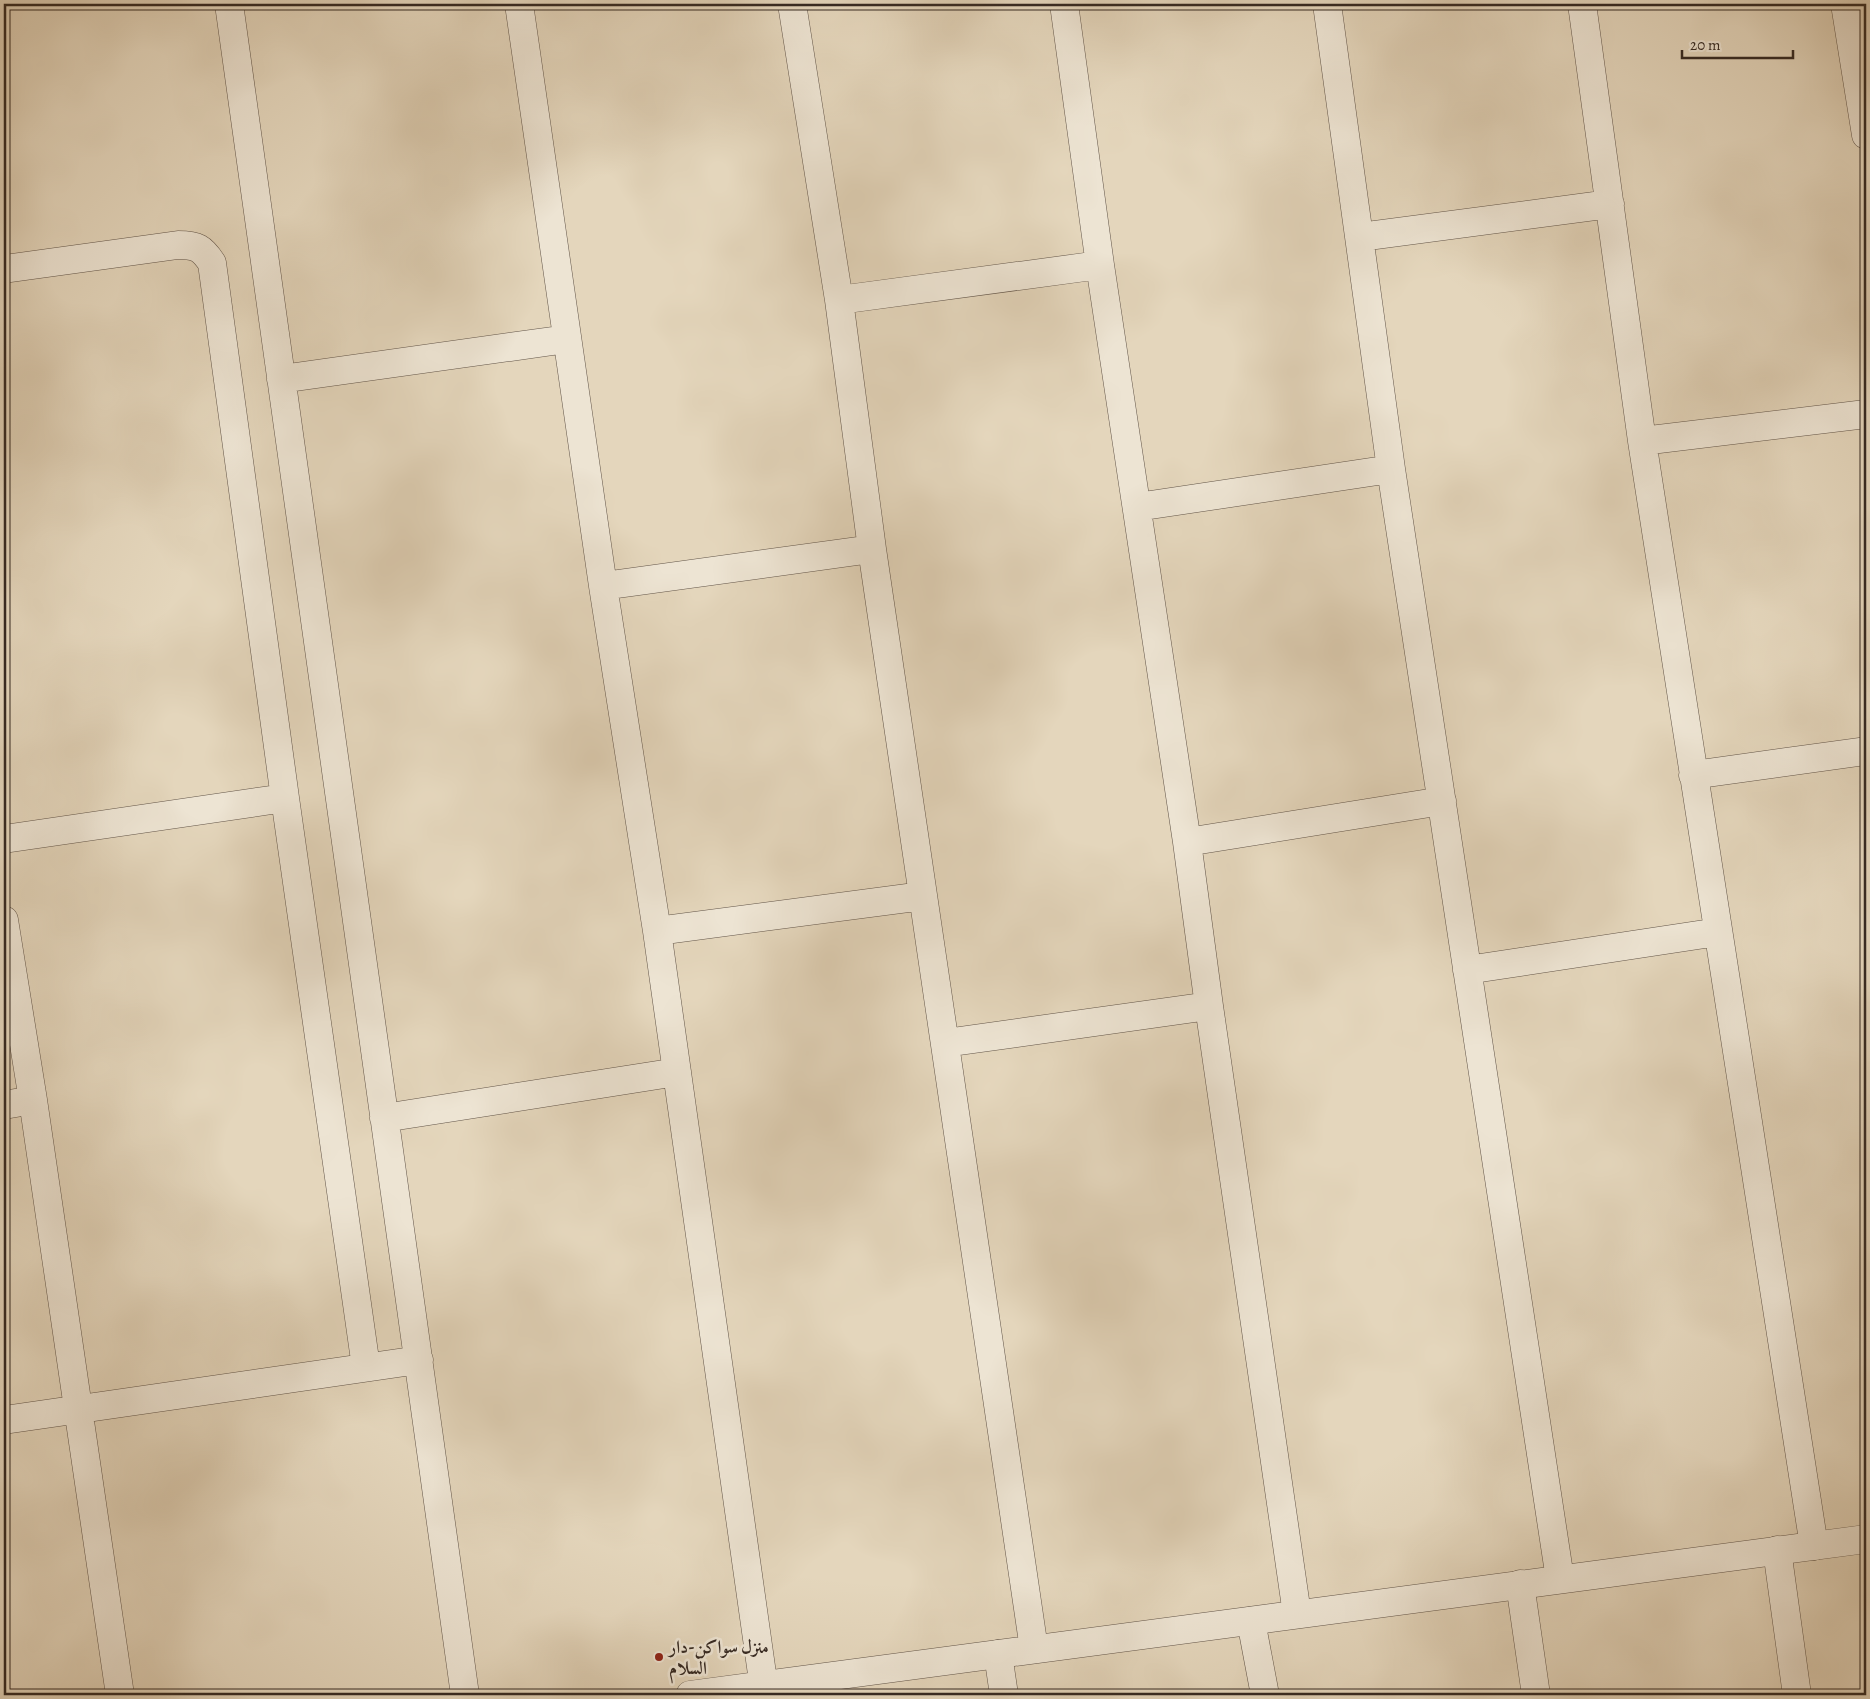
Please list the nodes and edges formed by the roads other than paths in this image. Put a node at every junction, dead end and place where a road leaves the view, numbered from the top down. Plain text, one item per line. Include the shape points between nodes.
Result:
1 (228, 4) edge
2 (519, 4) edge
3 (792, 4) edge
4 (1064, 4) edge
5 (1327, 4) edge
6 (1582, 4) edge
7 (1845, 4) edge
8 (1866, 135) edge
9 (1610, 204) junction
10 (1360, 237) junction
11 (1100, 265) junction
12 (4, 269) edge
13 (839, 300) junction
14 (567, 339) junction
15 (281, 379) junction
16 (1866, 414) edge
17 (1642, 442) junction
18 (1391, 468) junction
19 (1137, 507) junction
20 (872, 549) junction
21 (603, 586) junction
22 (1866, 751) edge
23 (1693, 775) junction
24 (285, 798) junction
25 (1442, 801) junction
26 (4, 839) edge
27 (1187, 842) junction
28 (923, 896) junction
29 (4, 920) edge
30 (657, 931) junction
31 (1718, 932) junction
32 (1467, 970) junction
33 (1209, 1006) junction
34 (945, 1044) junction
35 (677, 1072) junction
36 (33, 1100) junction
37 (4, 1105) edge
38 (384, 1118) junction
39 (418, 1360) junction
40 (366, 1367) junction
41 (78, 1408) junction
42 (4, 1420) edge
43 (1866, 1539) edge
44 (1814, 1546) junction
45 (1777, 1550) junction
46 (1560, 1579) junction
47 (1520, 1584) junction
48 (1297, 1614) junction
49 (1252, 1621) junction
50 (1034, 1649) junction
51 (998, 1654) junction
52 (764, 1690) edge
53 (120, 1695) edge
54 (465, 1695) edge
55 (690, 1695) edge
56 (1004, 1695) edge
57 (1264, 1695) edge
58 (1536, 1695) edge
59 (1797, 1695) edge

1 - 15 street
2 - 14 street
3 - 13 street
4 - 11 street
5 - 10 street
6 - 9 street
7 - 8 street
9 - 10 street
9 - 17 street
10 - 18 street
11 - 13 street
11 - 19 street
12 - 24 street via 178,245 193,245 212,263
13 - 20 street
14 - 15 street
14 - 21 street
15 - 38 street
16 - 17 street
17 - 23 street
18 - 19 street
18 - 25 street
19 - 27 street
20 - 21 street
20 - 28 street
21 - 30 street
22 - 23 street
23 - 31 street
24 - 26 street
24 - 40 street
25 - 27 street
25 - 32 street
27 - 33 street
28 - 30 street
28 - 34 street
29 - 36 street
30 - 35 street
31 - 32 street
31 - 44 street
32 - 46 street
33 - 34 street
33 - 48 street
34 - 50 street
35 - 38 street
35 - 52 street
36 - 37 street
36 - 41 street
38 - 39 street
39 - 40 street
39 - 54 street
40 - 41 street
41 - 42 street
41 - 53 street
43 - 44 street
44 - 45 street
45 - 46 street
45 - 59 street
46 - 47 street
47 - 48 street
47 - 58 street
48 - 49 street
49 - 50 street
49 - 57 street
50 - 51 street
51 - 52 street
51 - 56 street
52 - 55 street

